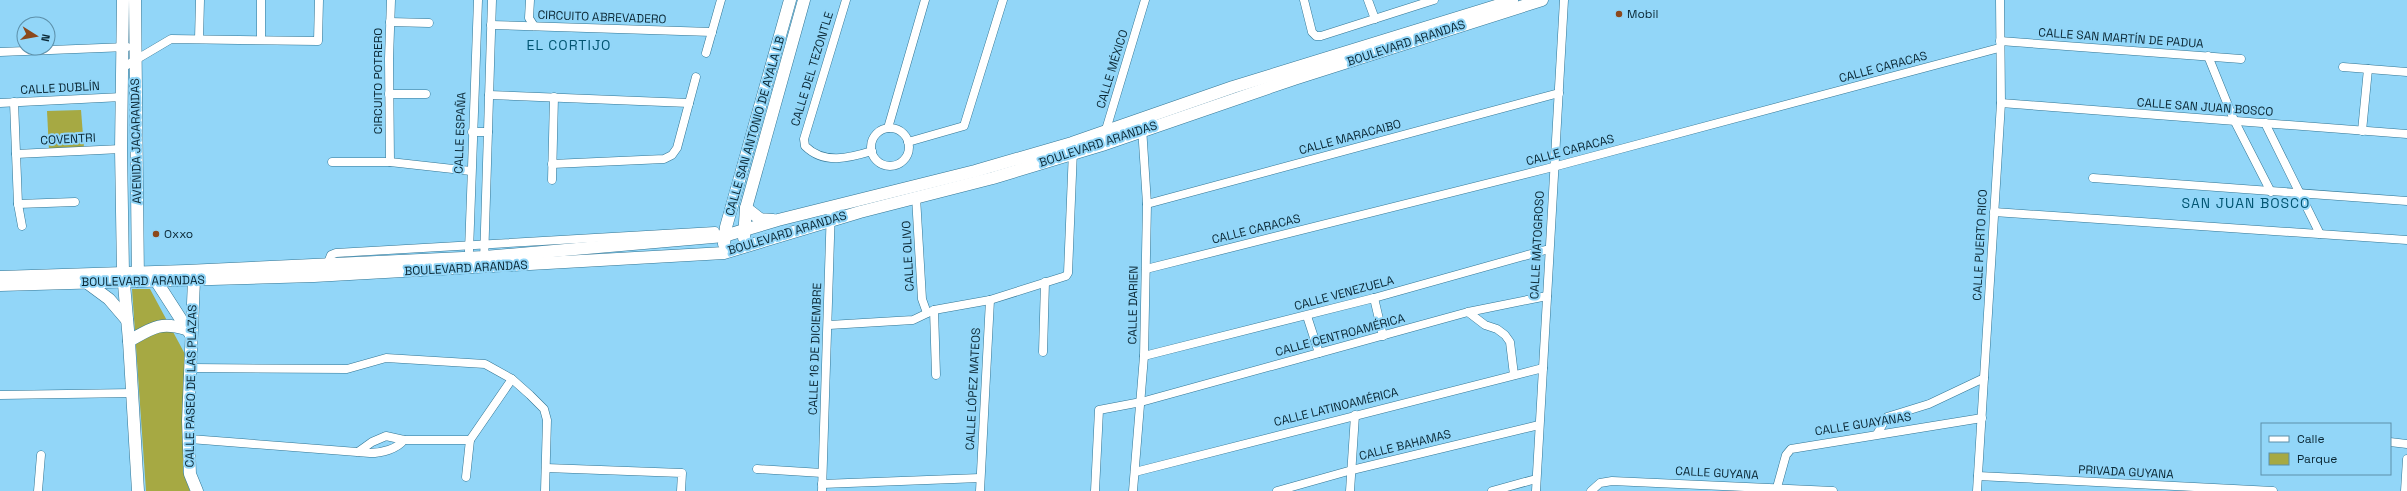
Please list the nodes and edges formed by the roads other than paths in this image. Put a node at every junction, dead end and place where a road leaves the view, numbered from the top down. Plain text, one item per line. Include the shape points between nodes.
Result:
1 (123, 0) edge
2 (135, 0) edge
3 (200, 0) edge
4 (262, 0) edge
5 (319, 0) edge
6 (391, 0) edge
7 (478, 0) edge
8 (492, 0) edge
9 (530, 0) edge
10 (721, 0) edge
11 (790, 0) edge
12 (804, 0) edge
13 (846, 0) edge
14 (925, 0) edge
15 (1003, 0) edge
16 (1145, 0) edge
17 (1304, 0) edge
18 (1368, 0) edge
19 (1432, 0) edge
20 (1515, 0) edge
21 (1542, 0) edge
22 (1564, 0) edge
23 (2000, 0) edge
24 (1375, 19) junction
25 (390, 22) junction
26 (429, 23) dead end
27 (491, 25) junction
28 (534, 26) junction
29 (712, 32) junction
30 (199, 39) junction
31 (261, 39) junction
32 (2000, 44) junction
33 (128, 47) junction
34 (0, 52) edge
35 (706, 53) dead end
36 (2208, 56) junction
37 (2241, 59) dead end
38 (134, 61) junction
39 (2343, 67) dead end
40 (122, 68) junction
41 (2368, 69) junction
42 (2407, 72) edge
43 (696, 77) dead end
44 (1233, 87) junction
45 (1559, 93) junction
46 (389, 94) junction
47 (426, 94) dead end
48 (489, 94) junction
49 (1243, 96) junction
50 (122, 97) junction
51 (554, 97) junction
52 (14, 102) junction
53 (0, 103) edge
54 (690, 103) junction
55 (2001, 103) junction
56 (2234, 120) junction
57 (2264, 123) junction
58 (1142, 125) junction
59 (888, 128) junction
60 (2362, 131) junction
61 (472, 132) junction
62 (488, 132) junction
63 (1105, 132) junction
64 (2407, 134) edge
65 (908, 142) junction
66 (1102, 144) junction
67 (1073, 148) junction
68 (121, 149) junction
69 (872, 151) junction
70 (16, 154) junction
71 (332, 162) dead end
72 (390, 162) junction
73 (552, 164) junction
74 (1553, 167) junction
75 (471, 171) junction
76 (2093, 178) dead end
77 (552, 180) dead end
78 (2270, 192) junction
79 (2300, 194) junction
80 (916, 197) junction
81 (2407, 201) edge
82 (75, 202) dead end
83 (18, 204) junction
84 (1147, 204) junction
85 (831, 207) junction
86 (746, 208) junction
87 (1994, 212) junction
88 (778, 220) junction
89 (831, 220) junction
90 (22, 226) dead end
91 (743, 231) junction
92 (719, 234) junction
93 (2320, 234) junction
94 (644, 235) junction
95 (2407, 240) edge
96 (659, 243) junction
97 (745, 247) junction
98 (1549, 249) junction
99 (724, 253) junction
100 (484, 256) junction
101 (469, 257) junction
102 (1146, 269) junction
103 (0, 276) edge
104 (123, 277) junction
105 (153, 277) junction
106 (138, 278) junction
107 (194, 280) junction
108 (86, 282) junction
109 (1046, 282) junction
110 (0, 285) edge
111 (1547, 296) junction
112 (1374, 298) junction
113 (990, 300) junction
114 (930, 312) junction
115 (1468, 312) junction
116 (1307, 316) junction
117 (127, 320) junction
118 (829, 324) junction
119 (189, 332) junction
120 (1383, 336) junction
121 (129, 341) junction
122 (1043, 352) dead end
123 (1319, 353) junction
124 (1144, 356) junction
125 (190, 368) junction
126 (1543, 368) junction
127 (1514, 374) junction
128 (936, 375) dead end
129 (1984, 378) junction
130 (512, 379) junction
131 (133, 393) junction
132 (0, 395) edge
133 (1142, 402) junction
134 (1355, 415) junction
135 (1982, 418) junction
136 (1540, 424) junction
137 (1878, 434) junction
138 (190, 439) junction
139 (404, 440) junction
140 (470, 440) junction
141 (2391, 442) edge
142 (2407, 444) edge
143 (358, 452) junction
144 (41, 454) dead end
145 (2407, 458) edge
146 (546, 468) junction
147 (758, 469) dead end
148 (1352, 470) junction
149 (1135, 472) junction
150 (822, 473) junction
151 (1978, 476) junction
152 (466, 477) dead end
153 (980, 478) junction
154 (1536, 479) junction
155 (822, 488) edge
156 (1777, 490) edge
157 (38, 491) edge
158 (138, 491) edge
159 (197, 491) edge
160 (545, 491) edge
161 (681, 491) edge
162 (980, 491) edge
163 (1095, 491) edge
164 (1133, 491) edge
165 (1277, 491) edge
166 (1350, 491) edge
167 (1492, 491) edge
168 (1536, 491) edge
169 (1591, 491) edge
170 (1834, 491) edge
171 (1976, 491) edge
172 (2273, 491) edge
173 (2405, 491) edge

1 - 33 main road, AVENIDA JACARANDAS
2 - 33 main road, AVENIDA JACARANDAS
3 - 30 street
4 - 31 street
5 - 31 street via 318,41
6 - 25 street, CIRCUITO POTRERO
7 - 61 street, CALLE ESPAÑA
8 - 27 street
9 - 28 street via 529,18
10 - 29 street
11 - 92 main road, CALLE SAN ANTONIO DE AYALA LB via 728,221
12 - 86 main road
13 - 69 street, CALLE DEL TEZONTLE via 804,139 805,146 810,152 838,160
14 - 59 street
15 - 65 street via 964,126
16 - 63 street, CALLE MÉXICO
17 - 24 street via 1312,32 1316,36
18 - 24 street
19 - 24 street
20 - 44 main road, BOULEVARD ARANDAS
21 - 49 main road, BOULEVARD ARANDAS
22 - 45 street, CALLE MATOGROSO
23 - 32 street, CALLE PUERTO RICO
25 - 26 street
25 - 46 street, CIRCUITO POTRERO
27 - 28 street, CIRCUITO ABREVADERO
27 - 48 street
28 - 29 street, CIRCUITO ABREVADERO
29 - 35 street
30 - 31 street
30 - 38 street via 171,39
32 - 36 street, CALLE SAN MARTÍN DE PADUA
32 - 55 street, CALLE PUERTO RICO
32 - 74 street, CALLE CARACAS
33 - 34 street
33 - 38 main road, AVENIDA JACARANDAS
33 - 40 main road, AVENIDA JACARANDAS
36 - 37 street, CALLE SAN MARTÍN DE PADUA
36 - 56 street
38 - 40 street
38 - 106 main road, AVENIDA JACARANDAS
39 - 41 street
40 - 50 main road, AVENIDA JACARANDAS
41 - 42 street
41 - 60 street
43 - 54 street
44 - 49 street
44 - 58 main road, BOULEVARD ARANDAS
45 - 74 street, CALLE MATOGROSO
45 - 84 street, CALLE MARACAIBO
46 - 47 street
46 - 72 street, CIRCUITO POTRERO
48 - 51 street
48 - 62 street
49 - 58 main road, BOULEVARD ARANDAS
50 - 52 street, CALLE DUBLÍN
50 - 68 main road, AVENIDA JACARANDAS
51 - 54 street
51 - 73 street
52 - 53 street, CALLE DUBLÍN
52 - 70 street
54 - 73 street via 677,148 672,155 664,159
55 - 56 street, CALLE SAN JUAN BOSCO
55 - 87 street, CALLE PUERTO RICO
56 - 57 street, CALLE SAN JUAN BOSCO
56 - 78 street
57 - 60 street, CALLE SAN JUAN BOSCO
57 - 79 street
58 - 63 main road, BOULEVARD ARANDAS
58 - 66 main road, BOULEVARD ARANDAS
58 - 84 street, CALLE DARIEN
59 - 65 street via 902,132
59 - 69 street via 875,136
60 - 64 street, CALLE SAN JUAN BOSCO
61 - 62 street
61 - 75 street, CALLE ESPAÑA
62 - 100 street
63 - 66 street, CALLE MÉXICO
63 - 67 main road, BOULEVARD ARANDAS
65 - 69 street via 906,156 891,166 879,162
66 - 67 main road, BOULEVARD ARANDAS
67 - 80 main road, BOULEVARD ARANDAS via 993,178
67 - 85 main road, BOULEVARD ARANDAS
67 - 109 street via 1067,275
68 - 70 street, COVENTRI
68 - 104 main road, AVENIDA JACARANDAS
70 - 83 street
71 - 72 street
72 - 75 street
73 - 77 street
74 - 98 street, CALLE MATOGROSO
74 - 102 street, CALLE CARACAS
75 - 101 street, CALLE ESPAÑA
76 - 78 street
78 - 79 street
79 - 81 street
79 - 93 street
80 - 89 main road, BOULEVARD ARANDAS
80 - 114 street, CALLE OLIVO via 922,299
82 - 83 street
83 - 90 street
84 - 102 street, CALLE DARIEN
85 - 88 main road, BOULEVARD ARANDAS
85 - 89 street, CALLE 16 DE DICIEMBRE
86 - 88 main road via 760,220
86 - 91 main road
87 - 93 street
87 - 129 street, CALLE PUERTO RICO
88 - 91 main road, BOULEVARD ARANDAS
89 - 97 main road, BOULEVARD ARANDAS
89 - 118 street, CALLE 16 DE DICIEMBRE
91 - 92 main road, BOULEVARD ARANDAS
91 - 97 main road
92 - 94 street
92 - 96 main road, BOULEVARD ARANDAS via 705,239
92 - 99 main road, CALLE SAN ANTONIO DE AYALA LB
93 - 95 street
94 - 96 main road
94 - 100 street
96 - 100 main road, BOULEVARD ARANDAS
97 - 99 main road, BOULEVARD ARANDAS
98 - 111 street, CALLE MATOGROSO
98 - 112 street, CALLE VENEZUELA
99 - 100 main road, BOULEVARD ARANDAS
100 - 101 main road, BOULEVARD ARANDAS
101 - 105 main road, BOULEVARD ARANDAS
101 - 107 main road, BOULEVARD ARANDAS
102 - 124 street, CALLE DARIEN
103 - 104 main road, BOULEVARD ARANDAS
104 - 106 main road, BOULEVARD ARANDAS
104 - 108 main road, BOULEVARD ARANDAS
104 - 117 main road
105 - 106 main road, BOULEVARD ARANDAS
105 - 107 main road, BOULEVARD ARANDAS
105 - 119 main road
107 - 119 main road, CALLE PASEO DE LAS PLAZAS
108 - 110 main road, BOULEVARD ARANDAS
108 - 117 main road via 109,299
109 - 113 street
109 - 122 street
111 - 115 street, CALLE CENTROAMÉRICA
111 - 126 street, CALLE MATOGROSO
112 - 116 street, CALLE VENEZUELA
112 - 120 street
113 - 114 street
113 - 153 street, CALLE LÓPEZ MATEOS
114 - 118 street via 913,320
114 - 128 street, CALLE OLIVO
115 - 120 street, CALLE CENTROAMÉRICA
115 - 127 street via 1484,325 1505,335 1510,342
116 - 123 street
116 - 124 street, CALLE VENEZUELA
117 - 121 main road
118 - 150 street, CALLE 16 DE DICIEMBRE
119 - 121 main road via 168,325 155,326
119 - 125 main road, CALLE PASEO DE LAS PLAZAS
120 - 123 street, CALLE CENTROAMÉRICA
121 - 131 main road
123 - 133 street, CALLE CENTROAMÉRICA
124 - 133 street, CALLE DARIEN
125 - 130 street via 347,369 386,358 486,364
125 - 138 main road, CALLE PASEO DE LAS PLAZAS
126 - 127 street, CALLE LATINOAMÉRICA
126 - 136 street, CALLE MATOGROSO
127 - 134 street, CALLE LATINOAMÉRICA
129 - 135 street, CALLE PUERTO RICO
129 - 137 street via 1929,404 1887,417
130 - 140 street
130 - 146 street via 538,402 546,415
131 - 132 street
131 - 158 main road
133 - 149 street, CALLE DARIEN
133 - 163 street, CALLE CENTROAMÉRICA via 1099,410
134 - 148 street
134 - 149 street, CALLE LATINOAMÉRICA
135 - 137 street, CALLE GUAYANAS
135 - 151 street, CALLE PUERTO RICO
136 - 148 street, CALLE BAHAMAS
136 - 154 street, CALLE MATOGROSO
137 - 156 street, CALLE GUAYANAS via 1790,449
138 - 143 street
138 - 159 main road, CALLE PASEO DE LAS PLAZAS via 190,474
139 - 140 street
139 - 143 street via 401,444 379,453
139 - 143 street via 392,436 379,438
140 - 152 street
141 - 142 street
144 - 157 street
145 - 173 street
146 - 160 street
146 - 161 street via 682,473
147 - 150 street
148 - 165 street, CALLE BAHAMAS
148 - 166 street
149 - 164 street, CALLE DARIEN
150 - 155 street, CALLE 16 DE DICIEMBRE
151 - 171 street, CALLE PUERTO RICO
151 - 172 street, PRIVADA GUYANA
153 - 155 street
153 - 162 street, CALLE LÓPEZ MATEOS
154 - 167 street
154 - 168 street, CALLE MATOGROSO
156 - 169 street, CALLE GUYANA via 1612,481 1600,483
156 - 170 street, CALLE GUYANA

